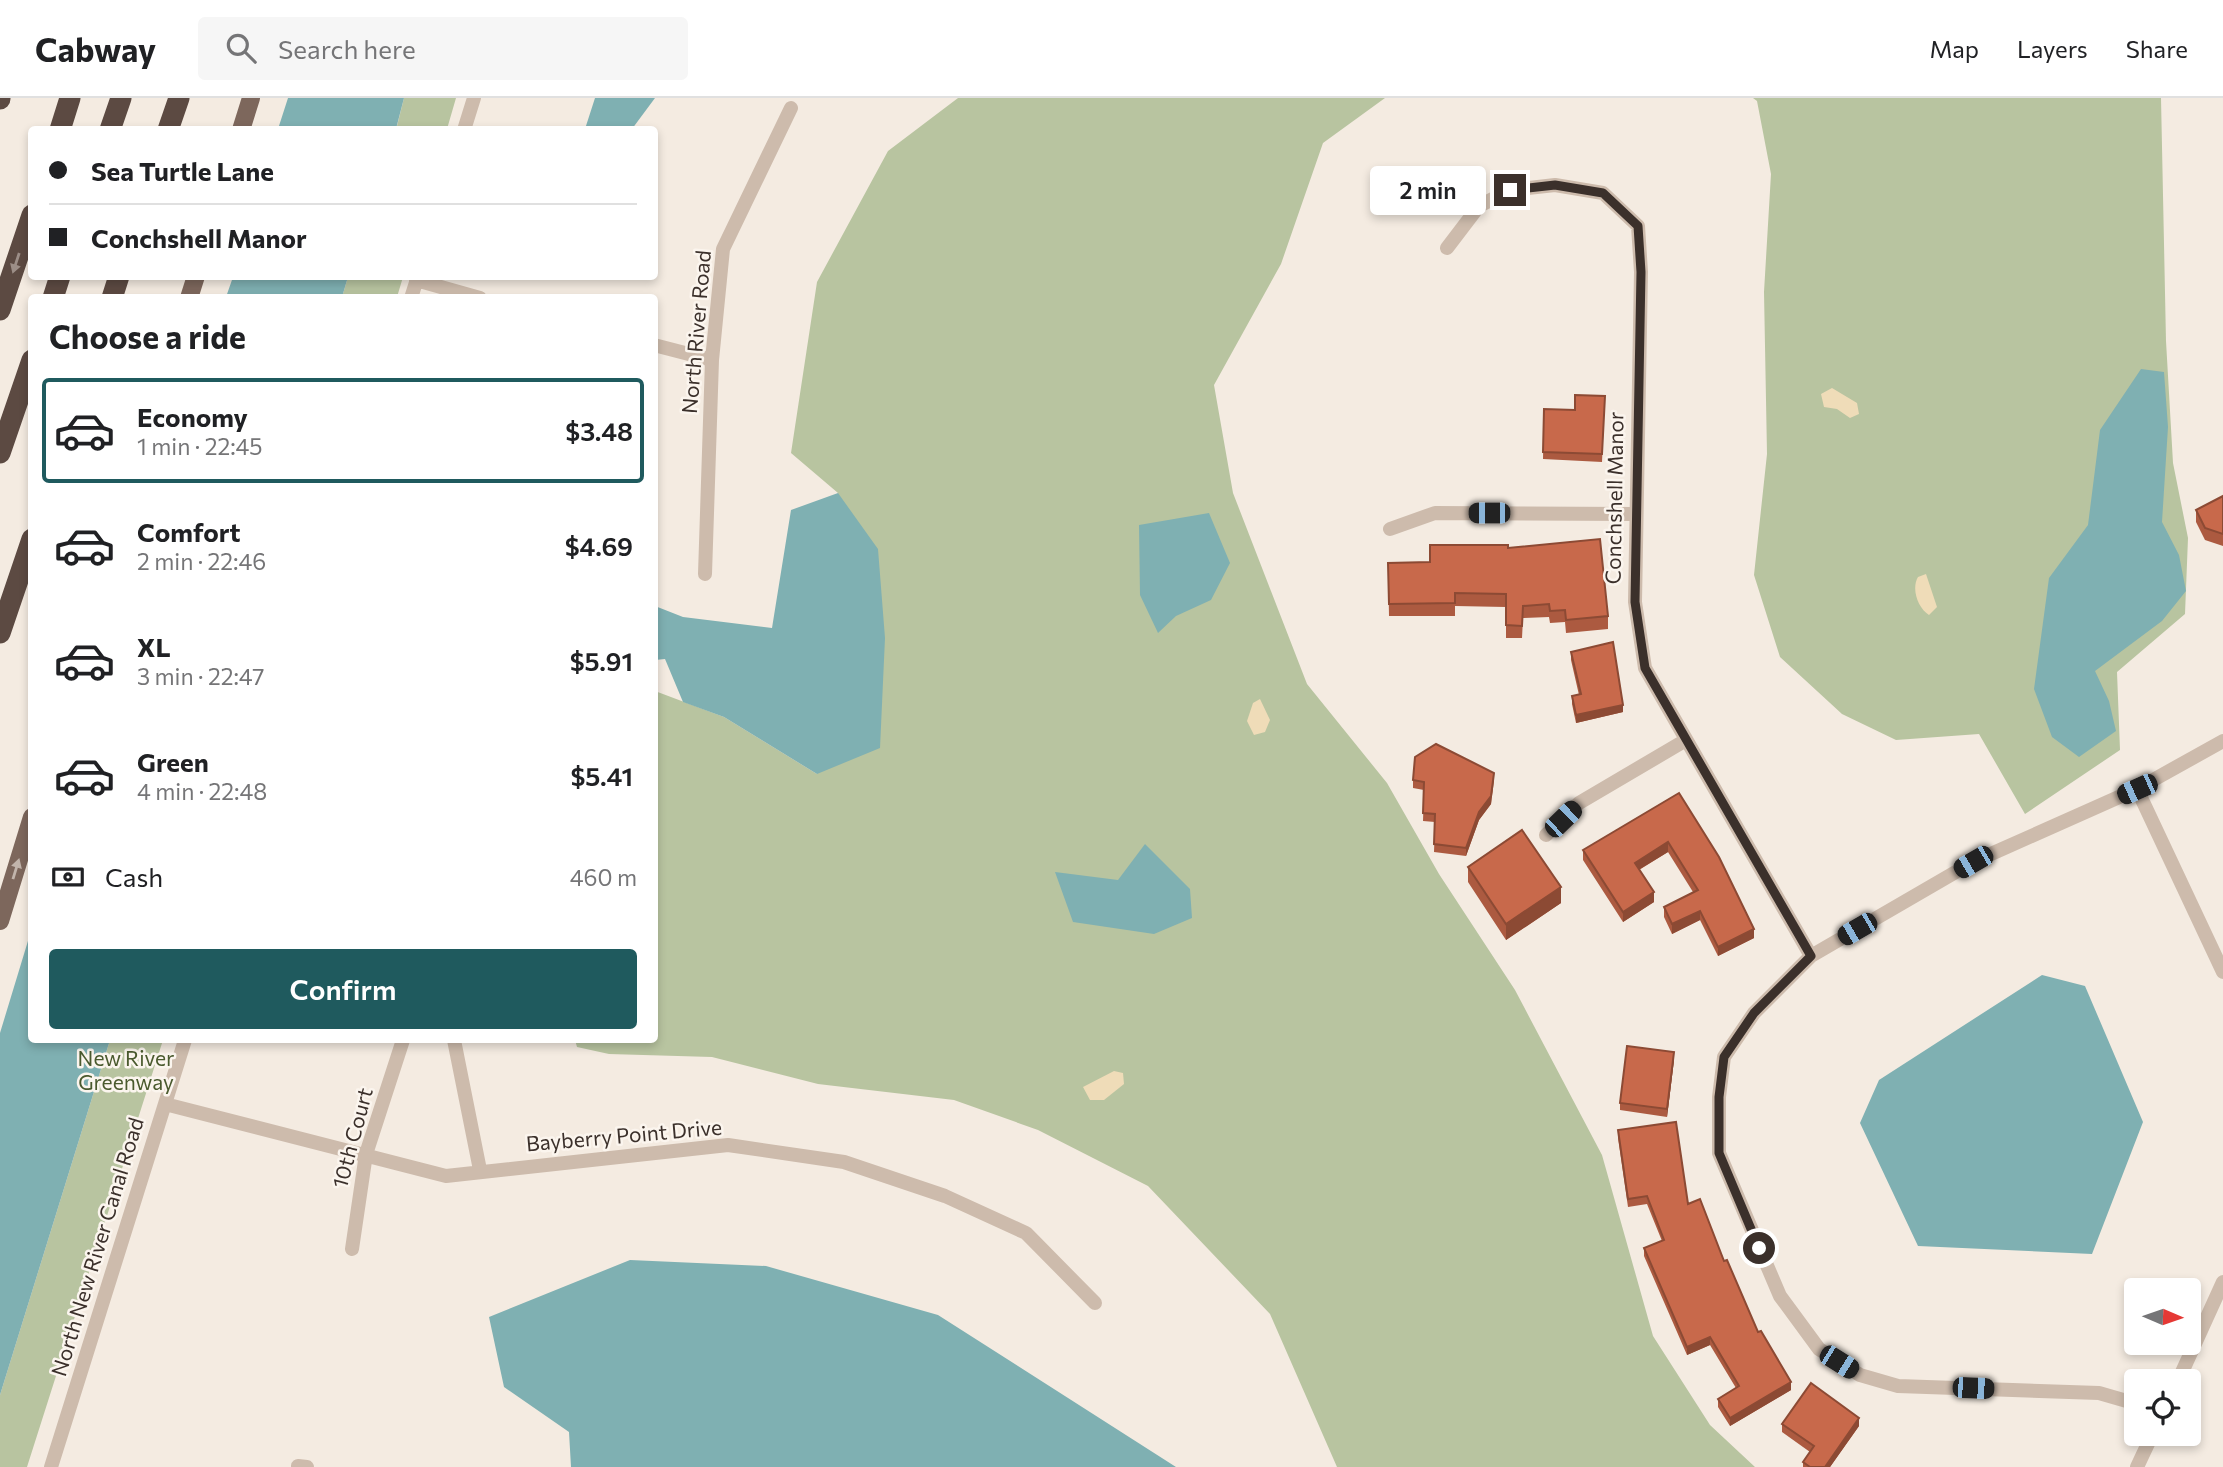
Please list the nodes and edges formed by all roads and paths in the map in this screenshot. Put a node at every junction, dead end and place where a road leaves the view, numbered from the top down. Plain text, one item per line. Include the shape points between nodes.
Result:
1 (70, 98) edge
2 (121, 98) edge
3 (179, 98) edge
4 (251, 98) edge
5 (474, 98) edge
6 (791, 108) dead end
7 (61, 126) edge
8 (111, 126) edge
9 (169, 126) edge
10 (243, 126) edge
11 (465, 126) edge
12 (28, 227) edge
13 (1447, 248) dead end
14 (423, 280) edge
15 (467, 294) edge
16 (0, 310) edge
17 (658, 346) edge
18 (712, 360) junction
19 (28, 372) edge
20 (0, 453) edge
21 (1635, 514) junction
22 (1390, 529) dead end
23 (28, 551) edge
24 (705, 574) dead end
25 (0, 633) edge
26 (1686, 740) junction
27 (2223, 741) edge
28 (2137, 789) junction
29 (28, 830) edge
30 (1546, 835) dead end
31 (0, 921) edge
32 (1811, 956) junction
33 (2223, 972) edge
34 (184, 1043) edge
35 (402, 1043) edge
36 (455, 1043) edge
37 (164, 1104) junction
38 (366, 1154) junction
39 (480, 1170) junction
40 (352, 1249) dead end
41 (2223, 1282) edge
42 (1095, 1303) dead end
43 (2183, 1369) edge
44 (2124, 1400) edge
45 (2147, 1446) edge
46 (298, 1466) edge
47 (51, 1467) edge
48 (307, 1467) edge
49 (2137, 1467) edge

1 - 7 highway
2 - 8 highway
3 - 9 highway
4 - 10 main road
5 - 11 street
6 - 18 street, North River Road via 723,249
12 -> 16 highway
13 - 21 street, Conchshell Manor via 1479,206 1510,190 1555,185 1603,193 1638,226
14 - 15 street
17 - 18 street
18 - 24 street, North River Road
19 - 20 highway
21 - 22 street via 1435,513
21 - 26 street, Conchshell Manor via 1635,602 1645,668
23 - 25 highway
26 - 30 street via 1579,803
26 - 32 street, Conchshell Manor
27 - 28 street
28 - 32 street via 1973,862
28 - 33 street
31 -> 29 main road
32 - 44 street via 1754,1013 1724,1057 1719,1097 1719,1153 1780,1296 1819,1349 1860,1375 1898,1385 2099,1393
34 - 37 street, North New River Canal Road
35 - 38 street, 10th Court
36 - 39 street
37 - 38 street, Bayberry Point Drive
37 - 47 street, North New River Canal Road
38 - 39 street, Bayberry Point Drive via 446,1175
38 - 40 street, 10th Court
39 - 42 street, Bayberry Point Drive via 728,1145 844,1163 945,1196 1026,1233
41 - 43 street
45 - 49 street
46 - 48 street

